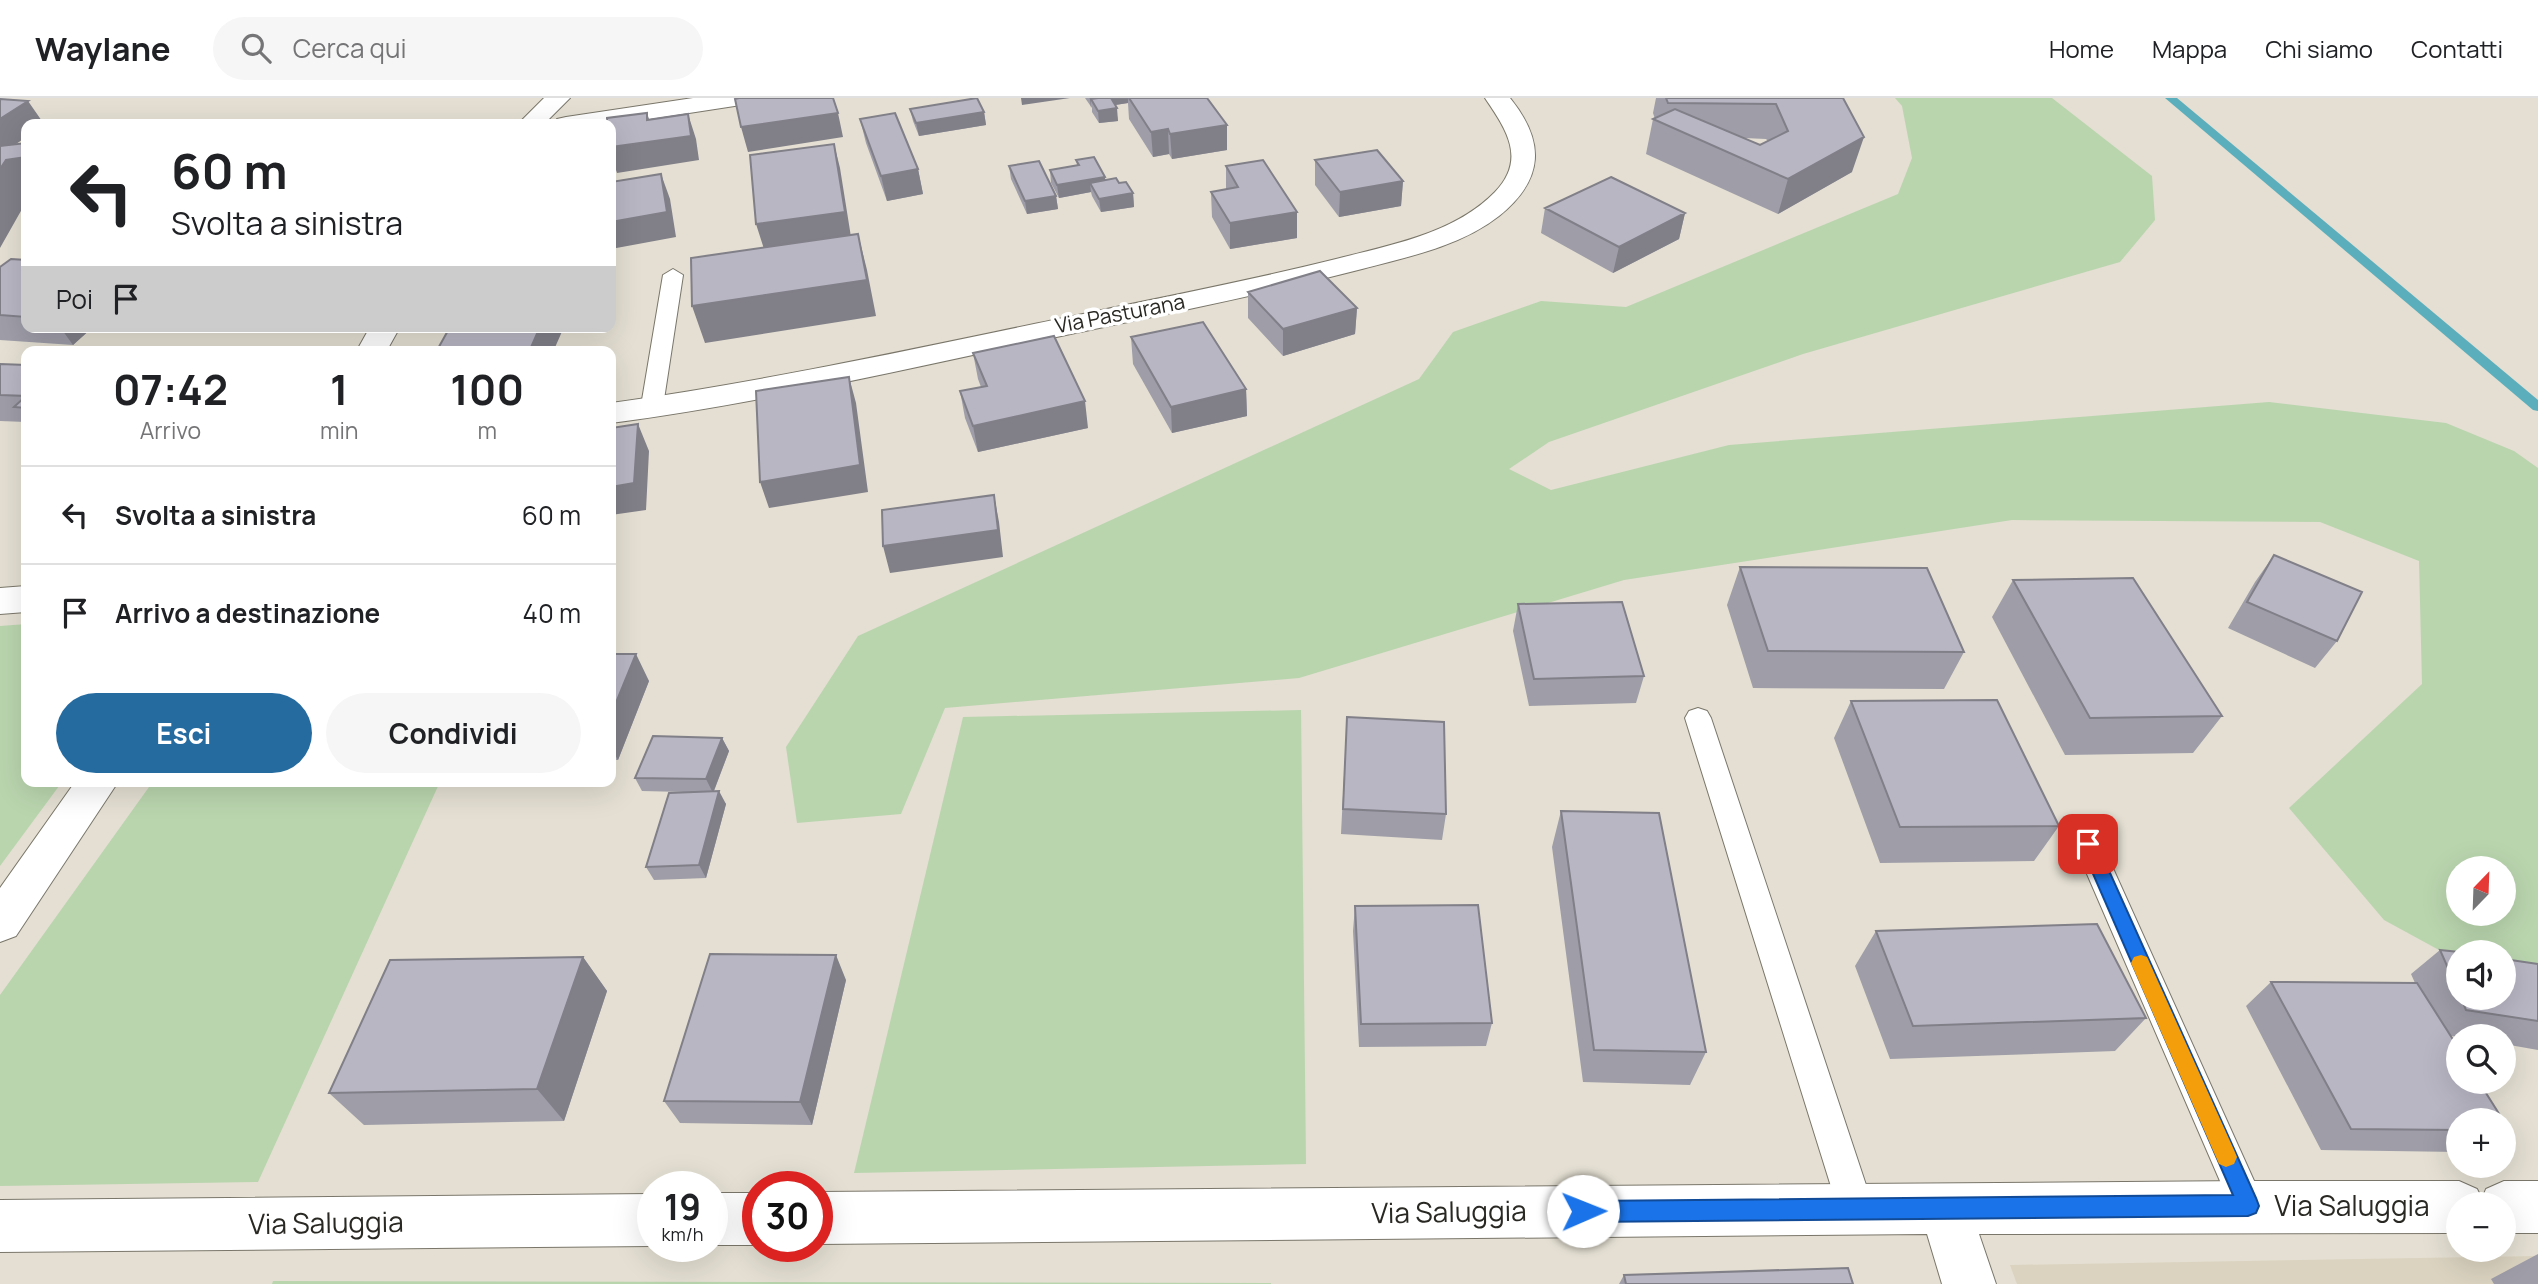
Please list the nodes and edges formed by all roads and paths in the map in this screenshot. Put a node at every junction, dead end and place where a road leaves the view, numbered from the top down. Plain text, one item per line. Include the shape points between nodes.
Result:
1 (558, 98) edge
2 (741, 98) edge
3 (1497, 98) edge
4 (535, 119) edge
5 (600, 119) edge
6 (673, 275) dead end
7 (652, 406) junction
8 (616, 412) edge
9 (21, 600) edge
10 (0, 601) edge
11 (1698, 718) dead end
12 (95, 787) edge
13 (2088, 844) dead end
14 (0, 923) edge
15 (2248, 1206) junction
16 (2446, 1207) edge
17 (2516, 1207) edge
18 (2538, 1207) edge
19 (1945, 1208) junction
20 (1856, 1209) junction
21 (833, 1218) edge
22 (637, 1220) edge
23 (0, 1226) edge
24 (1969, 1284) edge

1 - 4 street
2 - 5 street
3 - 7 street, Via Pasturana via 1523,135 1525,158 1520,171 1491,209 1435,238 1289,280
6 - 7 lane
7 - 8 street, Via Pasturana
9 - 10 street
11 - 20 lane
12 - 14 street
13 - 15 lane
15 - 16 street, Via Saluggia
15 - 19 street, Via Saluggia
17 - 18 street
19 - 20 street, Via Saluggia
19 - 24 street
20 - 21 street, Via Saluggia
22 - 23 street, Via Saluggia

